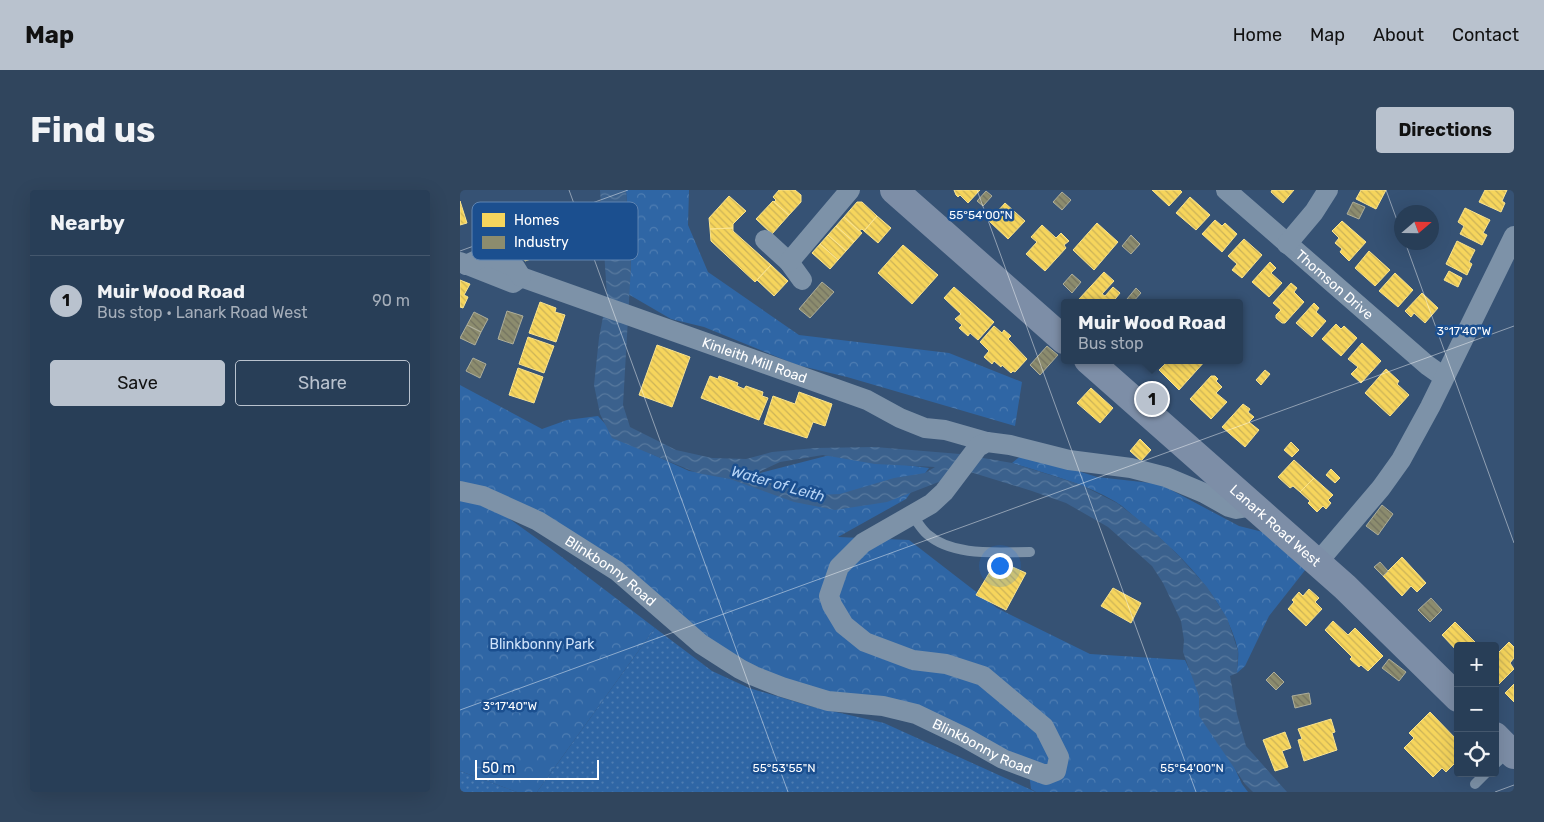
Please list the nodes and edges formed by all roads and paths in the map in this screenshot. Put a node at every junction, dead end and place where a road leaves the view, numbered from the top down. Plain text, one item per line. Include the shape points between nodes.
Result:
1 (850, 190) edge
2 (894, 190) edge
3 (1226, 190) edge
4 (1328, 190) edge
5 (1514, 236) edge
6 (765, 240) dead end
7 (1287, 244) junction
8 (789, 262) junction
9 (463, 264) edge
10 (802, 280) dead end
11 (1061, 337) edge
12 (1093, 364) edge
13 (1444, 376) junction
14 (983, 445) junction
15 (460, 491) edge
16 (1250, 503) junction
17 (912, 515) junction
18 (1030, 552) dead end
19 (1318, 562) junction
20 (1454, 694) edge
21 (1482, 777) edge
22 (1474, 784) dead end

1 - 8 street
2 - 11 main road
3 - 7 street, Thomson Drive
4 - 7 street
5 - 13 street
6 - 8 street
7 - 13 street, Thomson Drive via 1427,365
8 - 10 street
9 - 14 street, Kinleith Mill Road via 513,283 521,277 867,400 925,428 945,430
12 - 16 main road, Lanark Road West
13 - 19 street via 1401,460
14 - 16 street via 1010,445 1069,460 1131,468 1166,477 1236,509
14 - 17 street, Blinkbonny Road via 944,492
15 - 17 street, Blinkbonny Road via 483,496 538,521 617,570 701,644 754,676 828,701 883,706 916,714 1003,759 1046,775 1056,771 1059,757 1044,727 983,676 946,664 913,660 865,642 844,625 832,605 829,596 839,567 863,543
16 - 19 main road, Lanark Road West
17 - 18 lane via 926,534 945,545 980,553
19 - 20 main road, Lanark Road West
21 - 22 lane

